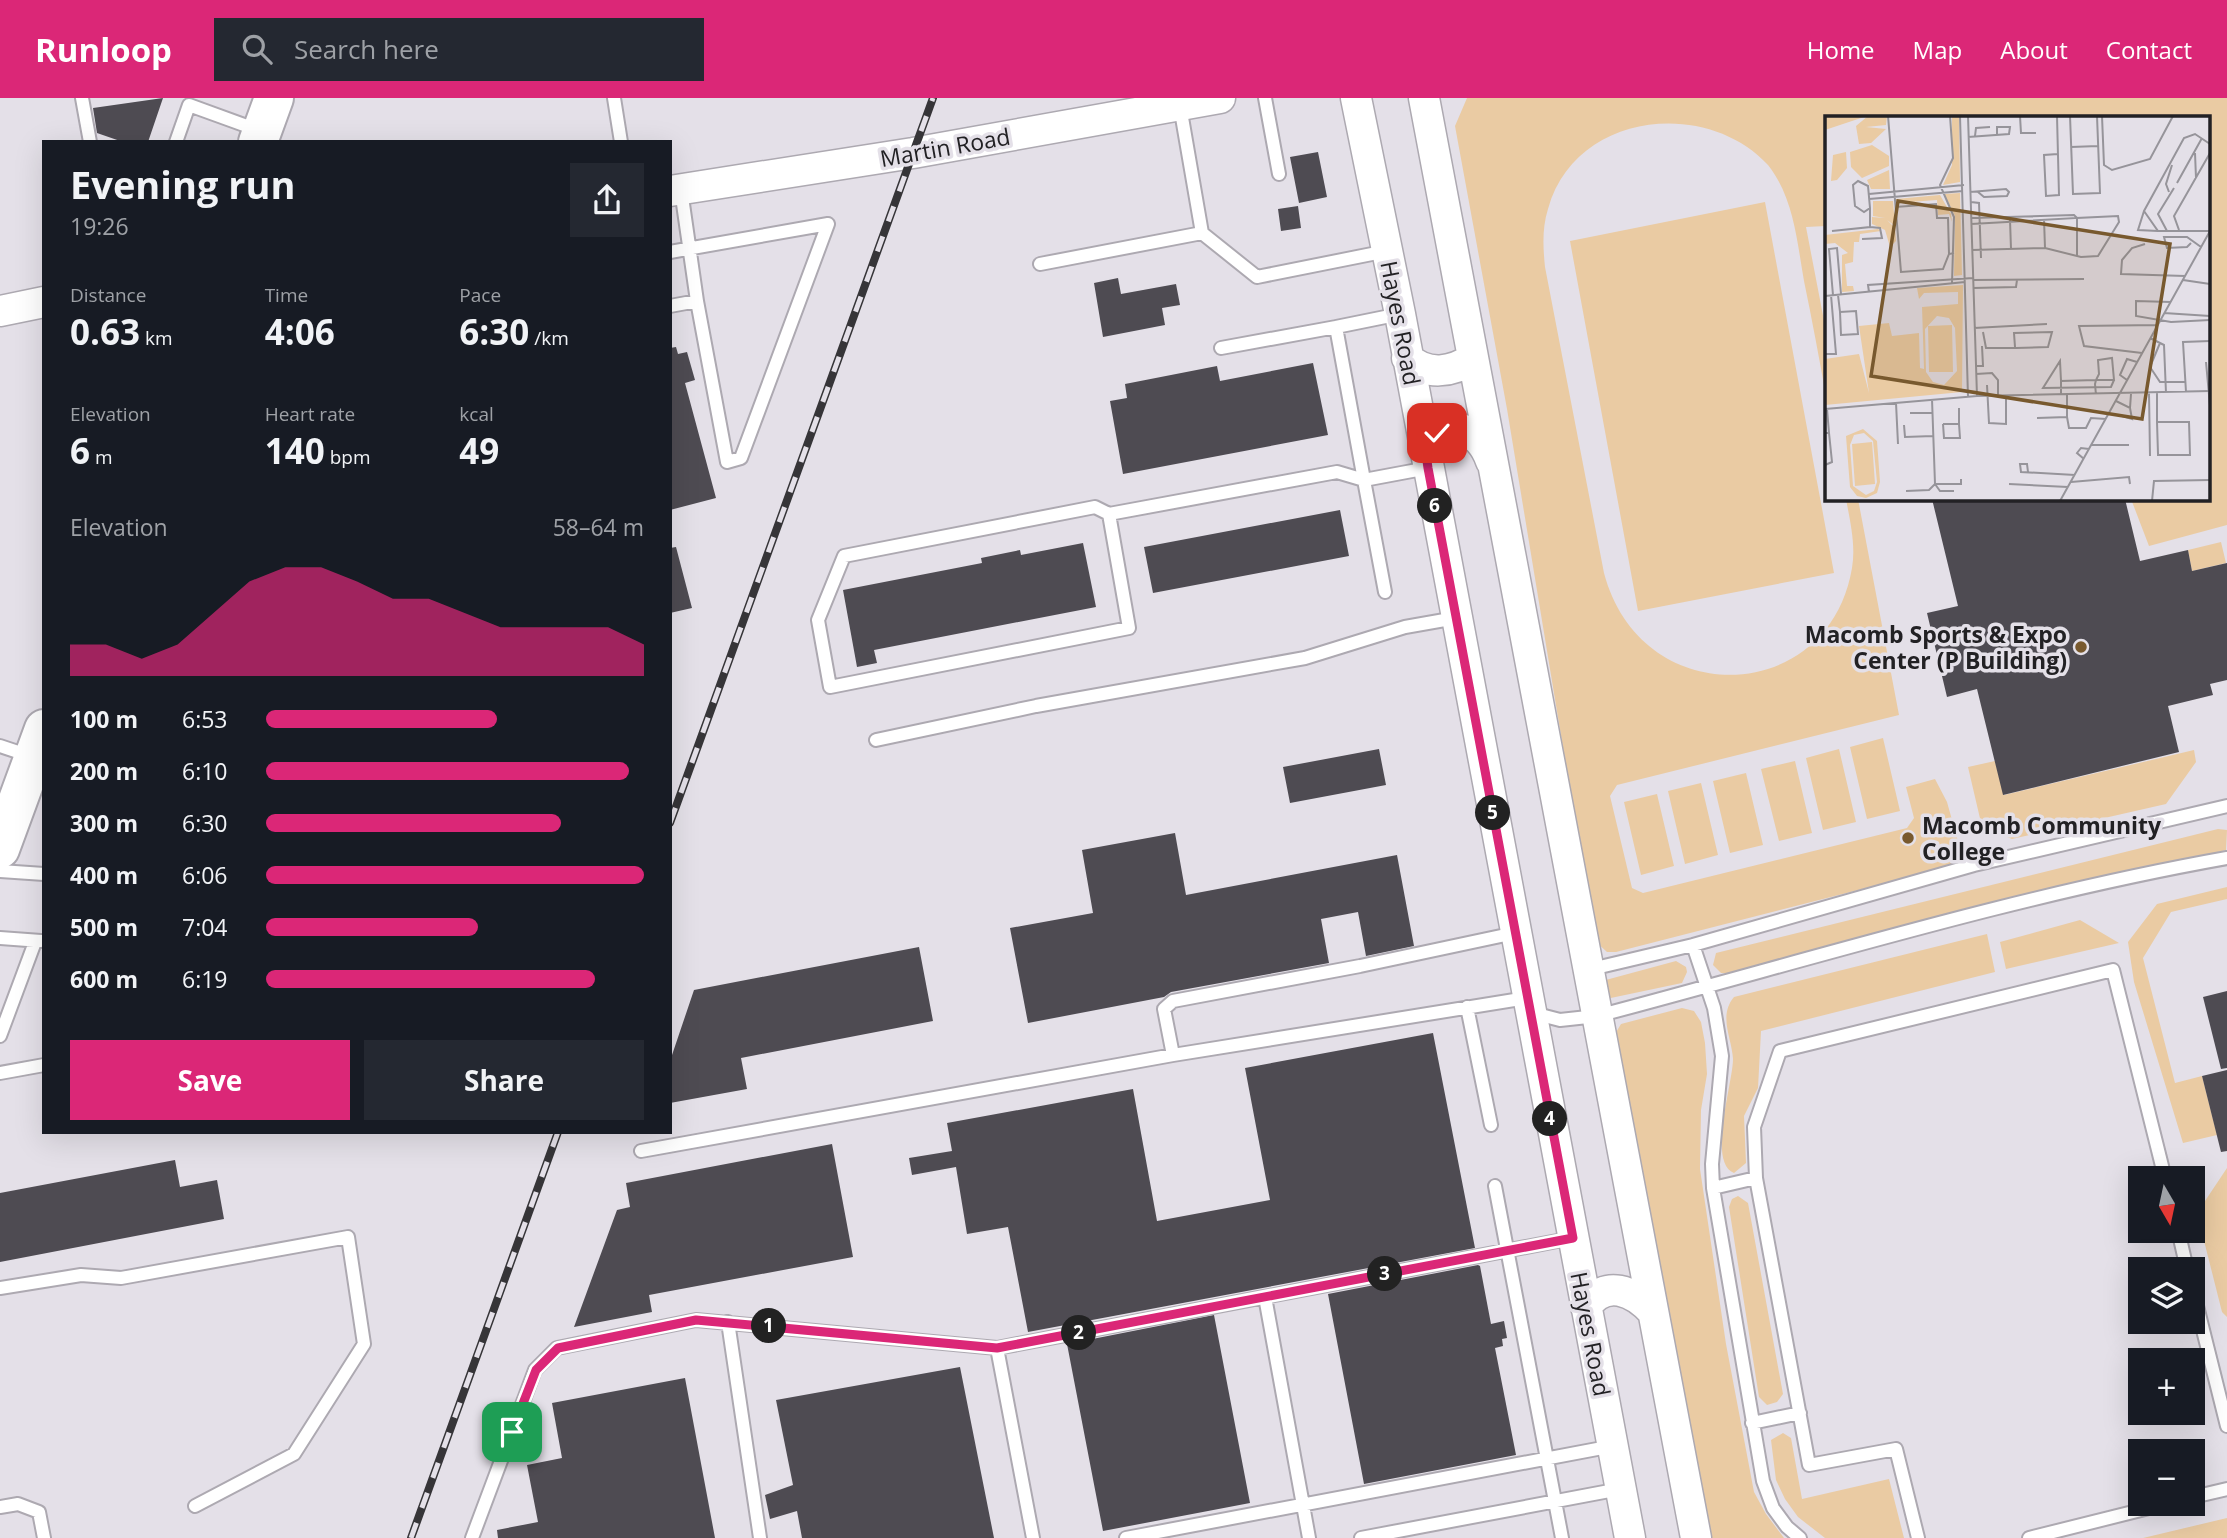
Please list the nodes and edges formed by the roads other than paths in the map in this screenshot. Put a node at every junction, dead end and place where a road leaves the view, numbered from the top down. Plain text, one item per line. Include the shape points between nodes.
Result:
1 (82, 98) edge
2 (614, 98) edge
3 (1220, 98) edge
4 (1265, 98) edge
5 (1356, 98) edge
6 (1424, 98) edge
7 (186, 101) edge
8 (1180, 105) junction
9 (265, 124) edge
10 (90, 140) edge
11 (176, 140) edge
12 (621, 140) edge
13 (1279, 174) dead end
14 (676, 190) edge
15 (1202, 233) junction
16 (690, 248) junction
17 (1387, 251) junction
18 (672, 252) edge
19 (1040, 264) dead end
20 (42, 302) edge
21 (697, 302) junction
22 (672, 306) edge
23 (0, 311) edge
24 (1400, 314) junction
25 (1336, 327) junction
26 (1222, 348) dead end
27 (1407, 358) junction
28 (1473, 358) junction
29 (1426, 458) junction
30 (1494, 468) junction
31 (1364, 480) junction
32 (1109, 514) junction
33 (1385, 592) dead end
34 (1456, 618) junction
35 (876, 740) dead end
36 (26, 744) edge
37 (2227, 806) edge
38 (0, 849) edge
39 (2227, 858) edge
40 (0, 871) edge
41 (42, 874) edge
42 (1515, 933) junction
43 (0, 938) edge
44 (40, 941) edge
45 (1693, 945) junction
46 (1587, 970) junction
47 (1706, 987) junction
48 (1528, 1004) junction
49 (1467, 1007) junction
50 (1597, 1016) junction
51 (0, 1036) edge
52 (1173, 1055) junction
53 (42, 1065) edge
54 (0, 1073) edge
55 (1491, 1125) dead end
56 (641, 1151) dead end
57 (2162, 1166) edge
58 (1756, 1178) junction
59 (1495, 1186) dead end
60 (1713, 1188) junction
61 (1573, 1238) junction
62 (1507, 1250) junction
63 (0, 1288) edge
64 (1265, 1297) junction
65 (1586, 1307) junction
66 (1653, 1312) junction
67 (728, 1322) junction
68 (2204, 1334) edge
69 (997, 1348) junction
70 (1800, 1413) junction
71 (1752, 1423) junction
72 (2227, 1426) edge
73 (1613, 1446) junction
74 (1548, 1458) junction
75 (1621, 1489) junction
76 (2227, 1489) edge
77 (2205, 1494) edge
78 (1556, 1502) junction
79 (1303, 1504) junction
80 (195, 1506) dead end
81 (0, 1507) edge
82 (2128, 1513) edge
83 (44, 1538) edge
84 (472, 1538) edge
85 (760, 1538) edge
86 (1033, 1538) edge
87 (1126, 1538) edge
88 (1309, 1538) edge
89 (1361, 1538) edge
90 (1562, 1538) edge
91 (1630, 1538) edge
92 (1696, 1538) edge
93 (1800, 1538) edge
94 (1918, 1538) edge
95 (2029, 1538) edge

1 - 10 lane
2 - 12 lane
3 - 8 street, Martin Road
4 - 13 lane
5 - 17 street, Hayes Road
6 - 28 street
7 - 9 lane
7 - 11 lane
8 - 14 street, Martin Road via 1116,112 913,153
8 - 15 lane
14 - 16 lane
15 - 17 lane via 1257,277
15 - 19 lane
16 - 18 lane
16 - 21 lane
16 - 21 lane via 828,224 741,458 727,462
17 - 24 street, Hayes Road
20 - 23 street
21 - 22 lane
24 - 25 lane
24 - 27 street, Hayes Road
25 - 26 lane
25 - 31 lane
27 - 28 street via 1420,367 1441,371
27 - 29 street, Hayes Road
28 - 30 street
29 - 30 street via 1437,433 1460,429 1482,442
29 - 31 lane
29 - 34 street, Hayes Road
30 - 46 street
31 - 32 lane via 1337,471
31 - 33 lane
32 - 32 lane via 1095,507 844,556 818,620 830,687 1129,628
34 - 35 lane via 1405,627 1305,658 1035,706
34 - 42 street, Hayes Road
36 - 38 main road
37 - 45 lane via 1974,865
39 - 47 lane via 1986,910
40 - 41 lane
42 - 48 street, Hayes Road
42 - 52 lane via 1173,1001 1164,1009
43 - 44 lane
44 - 51 lane
45 - 46 lane
45 - 47 lane
46 - 50 street
47 - 50 lane
47 - 60 lane via 1722,1056
48 - 49 lane
48 - 50 lane via 1551,1020
48 - 61 street, Hayes Road
49 - 52 lane
49 - 55 lane
50 - 66 street
52 - 56 lane
53 - 54 lane
57 - 58 lane via 2113,970 1780,1051 1754,1128
58 - 60 lane
58 - 70 lane
59 - 62 lane
60 - 71 lane
61 - 62 lane
61 - 65 street, Hayes Road
62 - 64 lane
62 - 74 lane
63 - 80 lane via 81,1275 121,1278 348,1237 364,1344 294,1454
64 - 69 lane
64 - 79 lane
65 - 66 street via 1597,1295 1616,1290 1642,1299
65 - 73 street, Hayes Road
66 - 92 street
67 - 69 lane
67 - 84 lane via 696,1320 558,1348 536,1370
67 - 85 lane
68 - 72 lane
69 - 86 lane
70 - 71 lane
70 - 94 lane via 1809,1465 1895,1449
71 - 93 lane via 1773,1508
73 - 74 lane
73 - 75 street, Hayes Road
74 - 78 lane
74 - 79 lane
75 - 78 lane
75 - 91 street, Hayes Road
76 - 77 lane
78 - 89 lane
78 - 90 lane
79 - 87 lane
79 - 88 lane
81 - 83 lane via 18,1504 39,1512
82 - 95 lane

